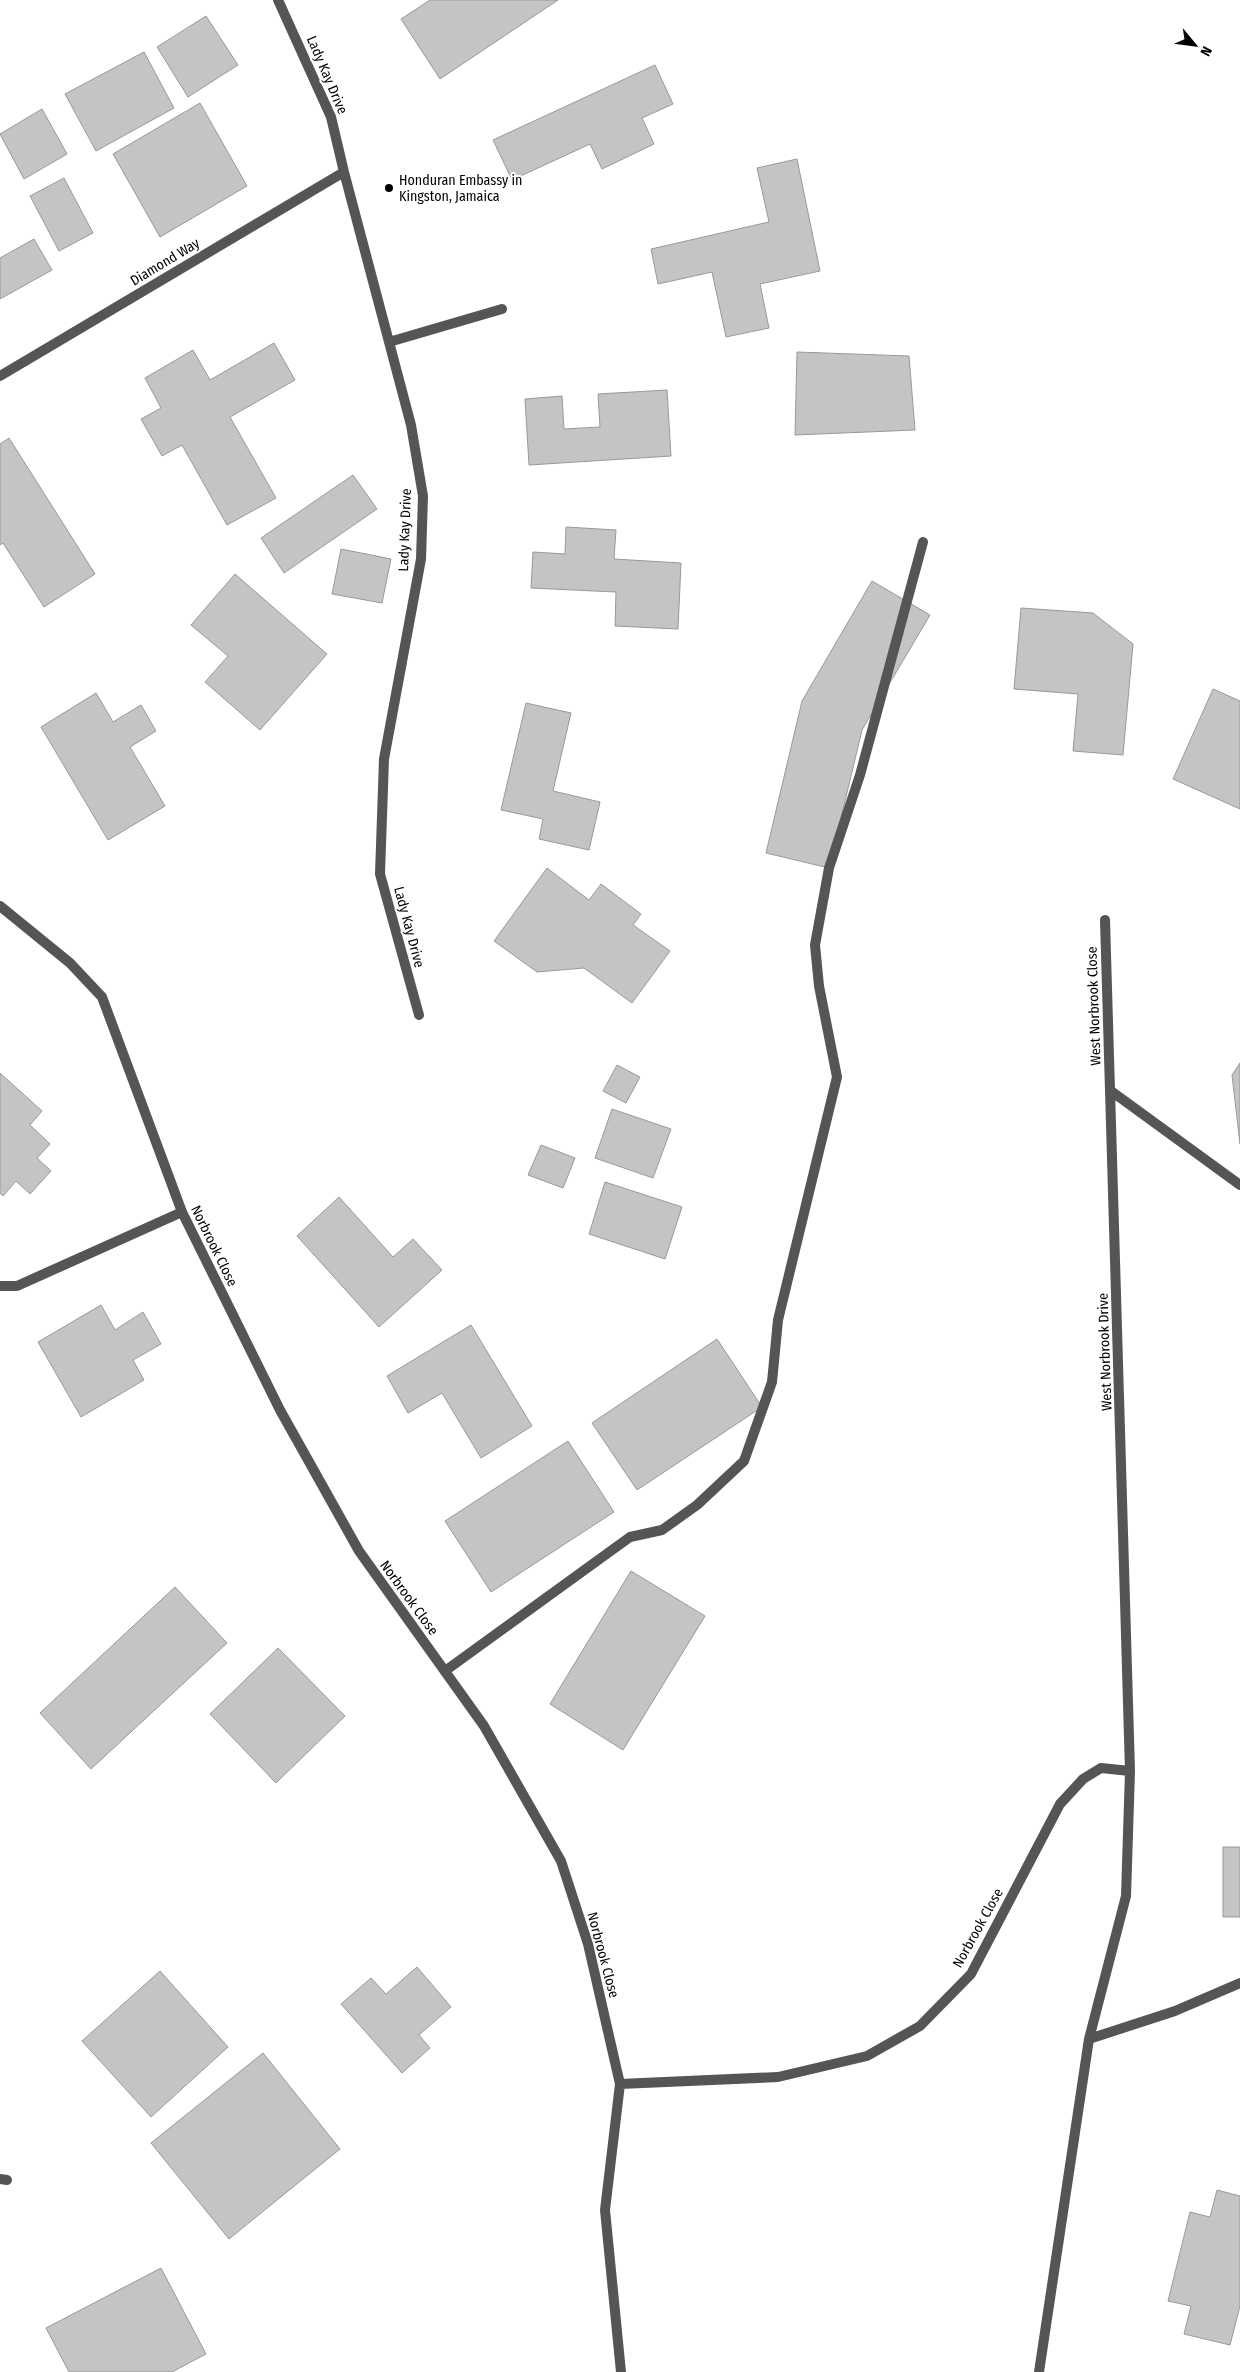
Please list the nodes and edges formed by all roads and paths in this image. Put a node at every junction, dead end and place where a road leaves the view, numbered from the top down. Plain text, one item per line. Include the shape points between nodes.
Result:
1 (278, 0) edge
2 (344, 172) junction
3 (502, 309) dead end
4 (389, 342) junction
5 (0, 376) edge
6 (923, 542) dead end
7 (0, 906) edge
8 (1105, 920) dead end
9 (419, 1015) dead end
10 (1111, 1090) junction
11 (1240, 1185) edge
12 (182, 1212) junction
13 (0, 1286) edge
14 (445, 1670) junction
15 (1130, 1771) junction
16 (1240, 1983) edge
17 (1089, 2039) junction
18 (620, 2084) junction
19 (621, 2372) edge
20 (1039, 2372) edge

1 - 2 street, Lady Kay Drive via 331,117
2 - 4 street, Lady Kay Drive
2 - 5 street, Diamond Way
3 - 4 street
4 - 9 street, Lady Kay Drive via 411,425 423,496 421,559 384,759 380,874
6 - 14 street via 860,775 829,868 815,945 819,986 837,1077 778,1320 772,1382 744,1461 697,1505 662,1530 630,1537
7 - 12 street, Norbrook Close via 70,963 102,997
8 - 10 street, West Norbrook Close
10 - 11 street
10 - 15 street, West Norbrook Drive
12 - 13 street via 17,1286
12 - 14 street, Norbrook Close via 280,1410 359,1551
14 - 18 street, Norbrook Close via 484,1726 561,1861 588,1944
15 - 17 street via 1126,1896
15 - 18 street, Norbrook Close via 1101,1768 1083,1779 1060,1804 971,1974 920,2026 866,2056 778,2076
16 - 17 street via 1175,2011
17 - 20 street
18 - 19 street via 605,2210

